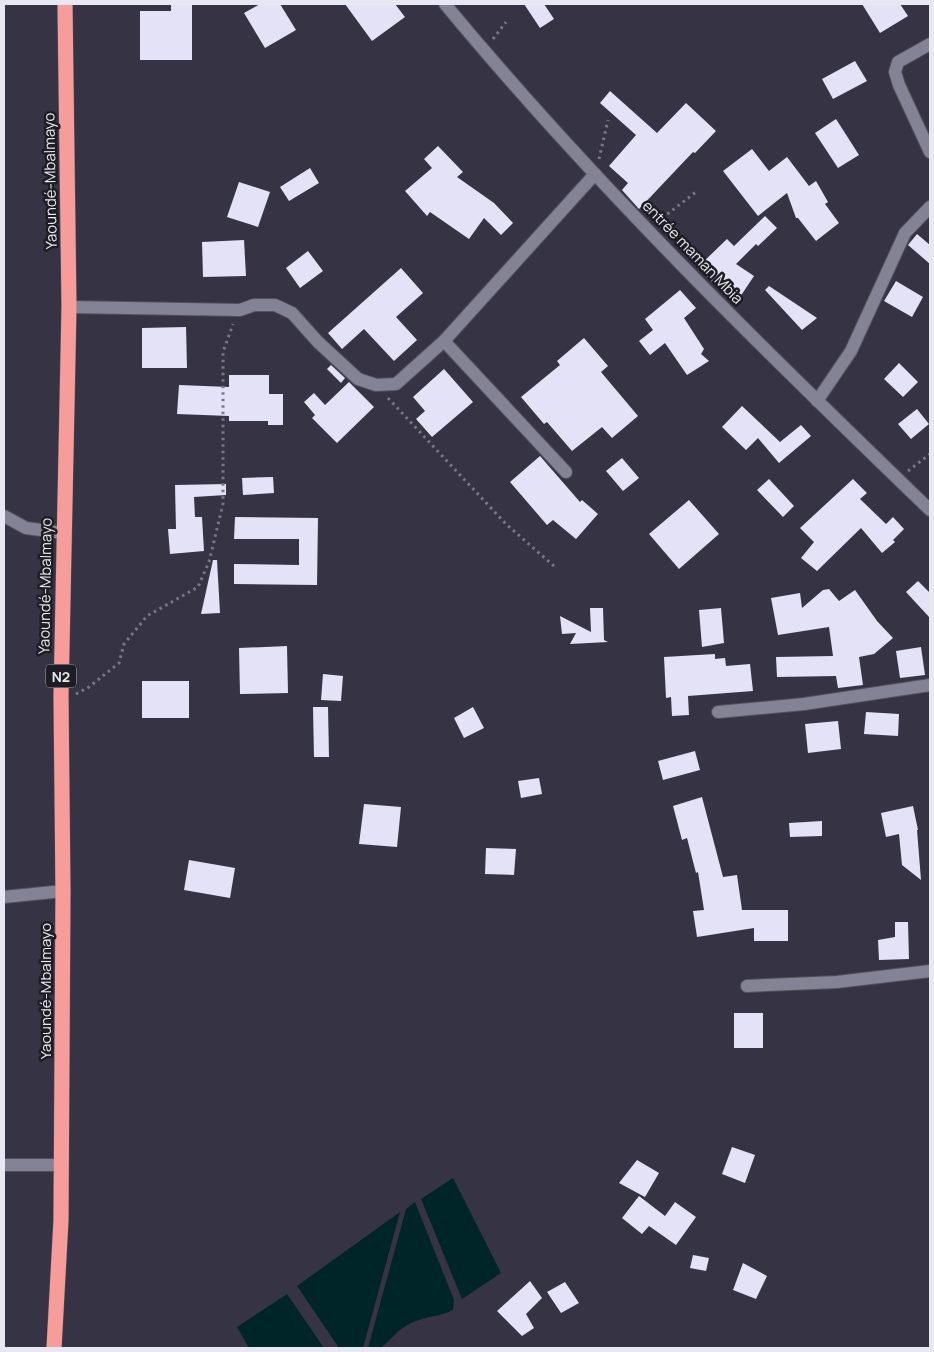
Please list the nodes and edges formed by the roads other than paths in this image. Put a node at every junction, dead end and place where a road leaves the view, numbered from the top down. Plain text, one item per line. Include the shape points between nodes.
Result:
1 (65, 4) edge
2 (445, 4) edge
3 (930, 44) edge
4 (930, 152) edge
5 (595, 174) junction
6 (930, 207) edge
7 (69, 307) junction
8 (444, 341) junction
9 (817, 401) junction
10 (566, 472) dead end
11 (930, 510) edge
12 (4, 516) edge
13 (63, 533) junction
14 (930, 685) edge
15 (718, 712) dead end
16 (63, 891) junction
17 (4, 897) edge
18 (930, 971) edge
19 (747, 986) dead end
20 (4, 1165) edge
21 (61, 1165) junction
22 (54, 1348) edge

1 - 7 highway, Yaoundé-Mbalmayo / N2
2 - 5 street, entrée maman Mbia via 484,52
3 - 4 street via 898,62 895,72
5 - 8 street
5 - 9 street, entrée maman Mbia
6 - 9 street via 905,233 851,352
7 - 8 street via 240,310 254,305 275,305 292,313 358,378 376,385 396,384
7 - 13 highway, Yaoundé-Mbalmayo / N2
8 - 10 street
9 - 11 street, entrée maman Mbia
12 - 13 street via 26,528
13 - 16 highway, Yaoundé-Mbalmayo / N2
14 - 15 street via 804,704
16 - 17 street
16 - 21 highway, Yaoundé-Mbalmayo / N2
18 - 19 street via 837,982
20 - 21 street
21 - 22 highway, Yaoundé-Mbalmayo / N2

